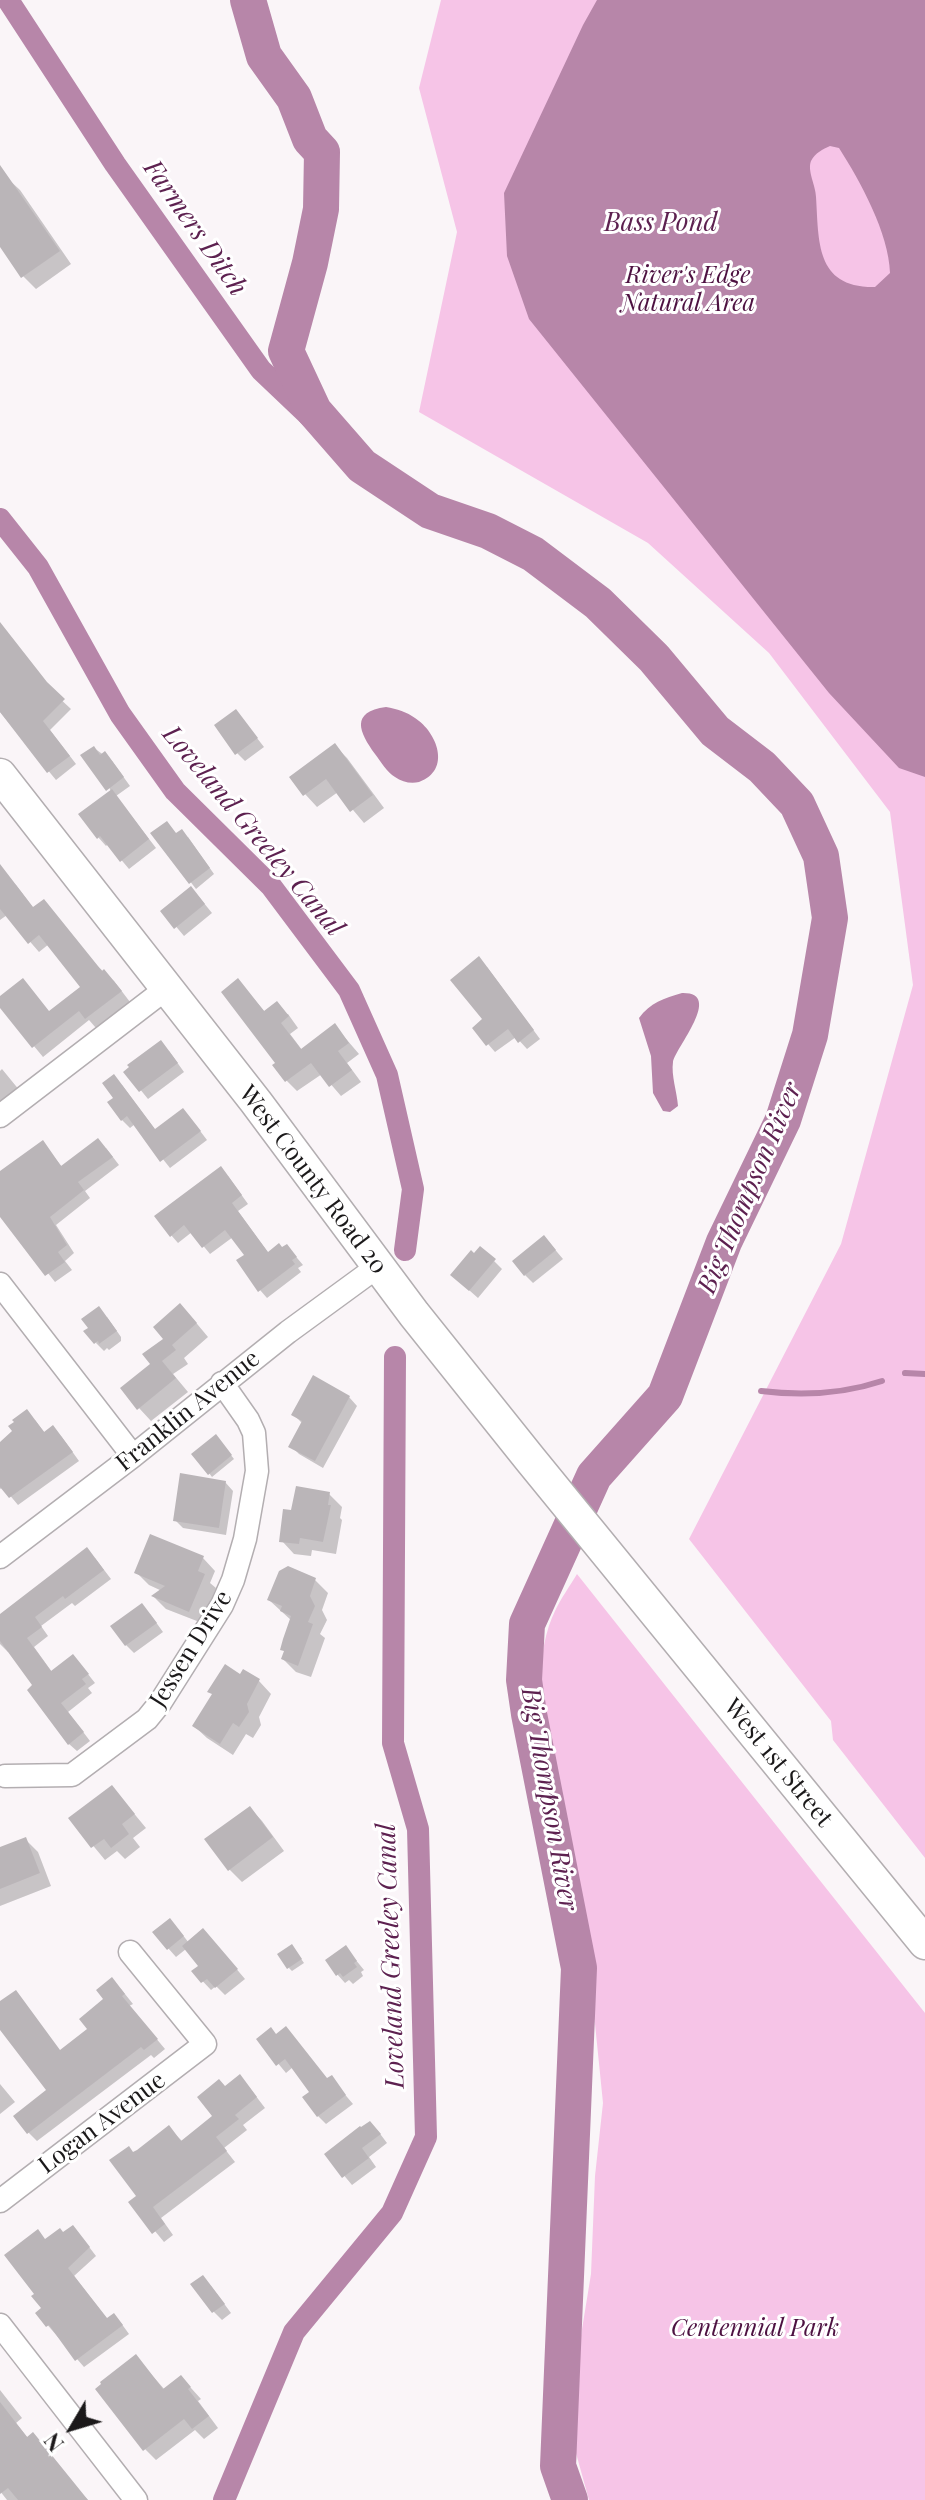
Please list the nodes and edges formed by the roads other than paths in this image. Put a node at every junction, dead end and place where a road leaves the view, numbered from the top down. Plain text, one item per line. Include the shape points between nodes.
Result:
1 (0, 775) edge
2 (167, 988) junction
3 (0, 1116) edge
4 (377, 1267) junction
5 (0, 1284) edge
6 (222, 1383) junction
7 (133, 1456) junction
8 (0, 1557) edge
9 (631, 1582) joint
10 (5, 1776) dead end
11 (925, 1943) edge
12 (130, 1952) dead end
13 (0, 2201) edge
14 (0, 2325) edge
15 (136, 2500) edge

1 - 2 main road, West County Road 20
2 - 3 street
2 - 4 main road, West County Road 20
4 - 6 street, Franklin Avenue
4 - 9 main road, West County Road 20
5 - 7 street
6 - 7 street, Franklin Avenue
6 - 10 street, Jessen Drive via 254,1433 257,1471 245,1539 222,1605 147,1719 72,1775
7 - 8 street, Franklin Avenue
9 - 11 main road, West 1st Street
12 - 13 street, Logan Avenue via 205,2044
14 - 15 street

